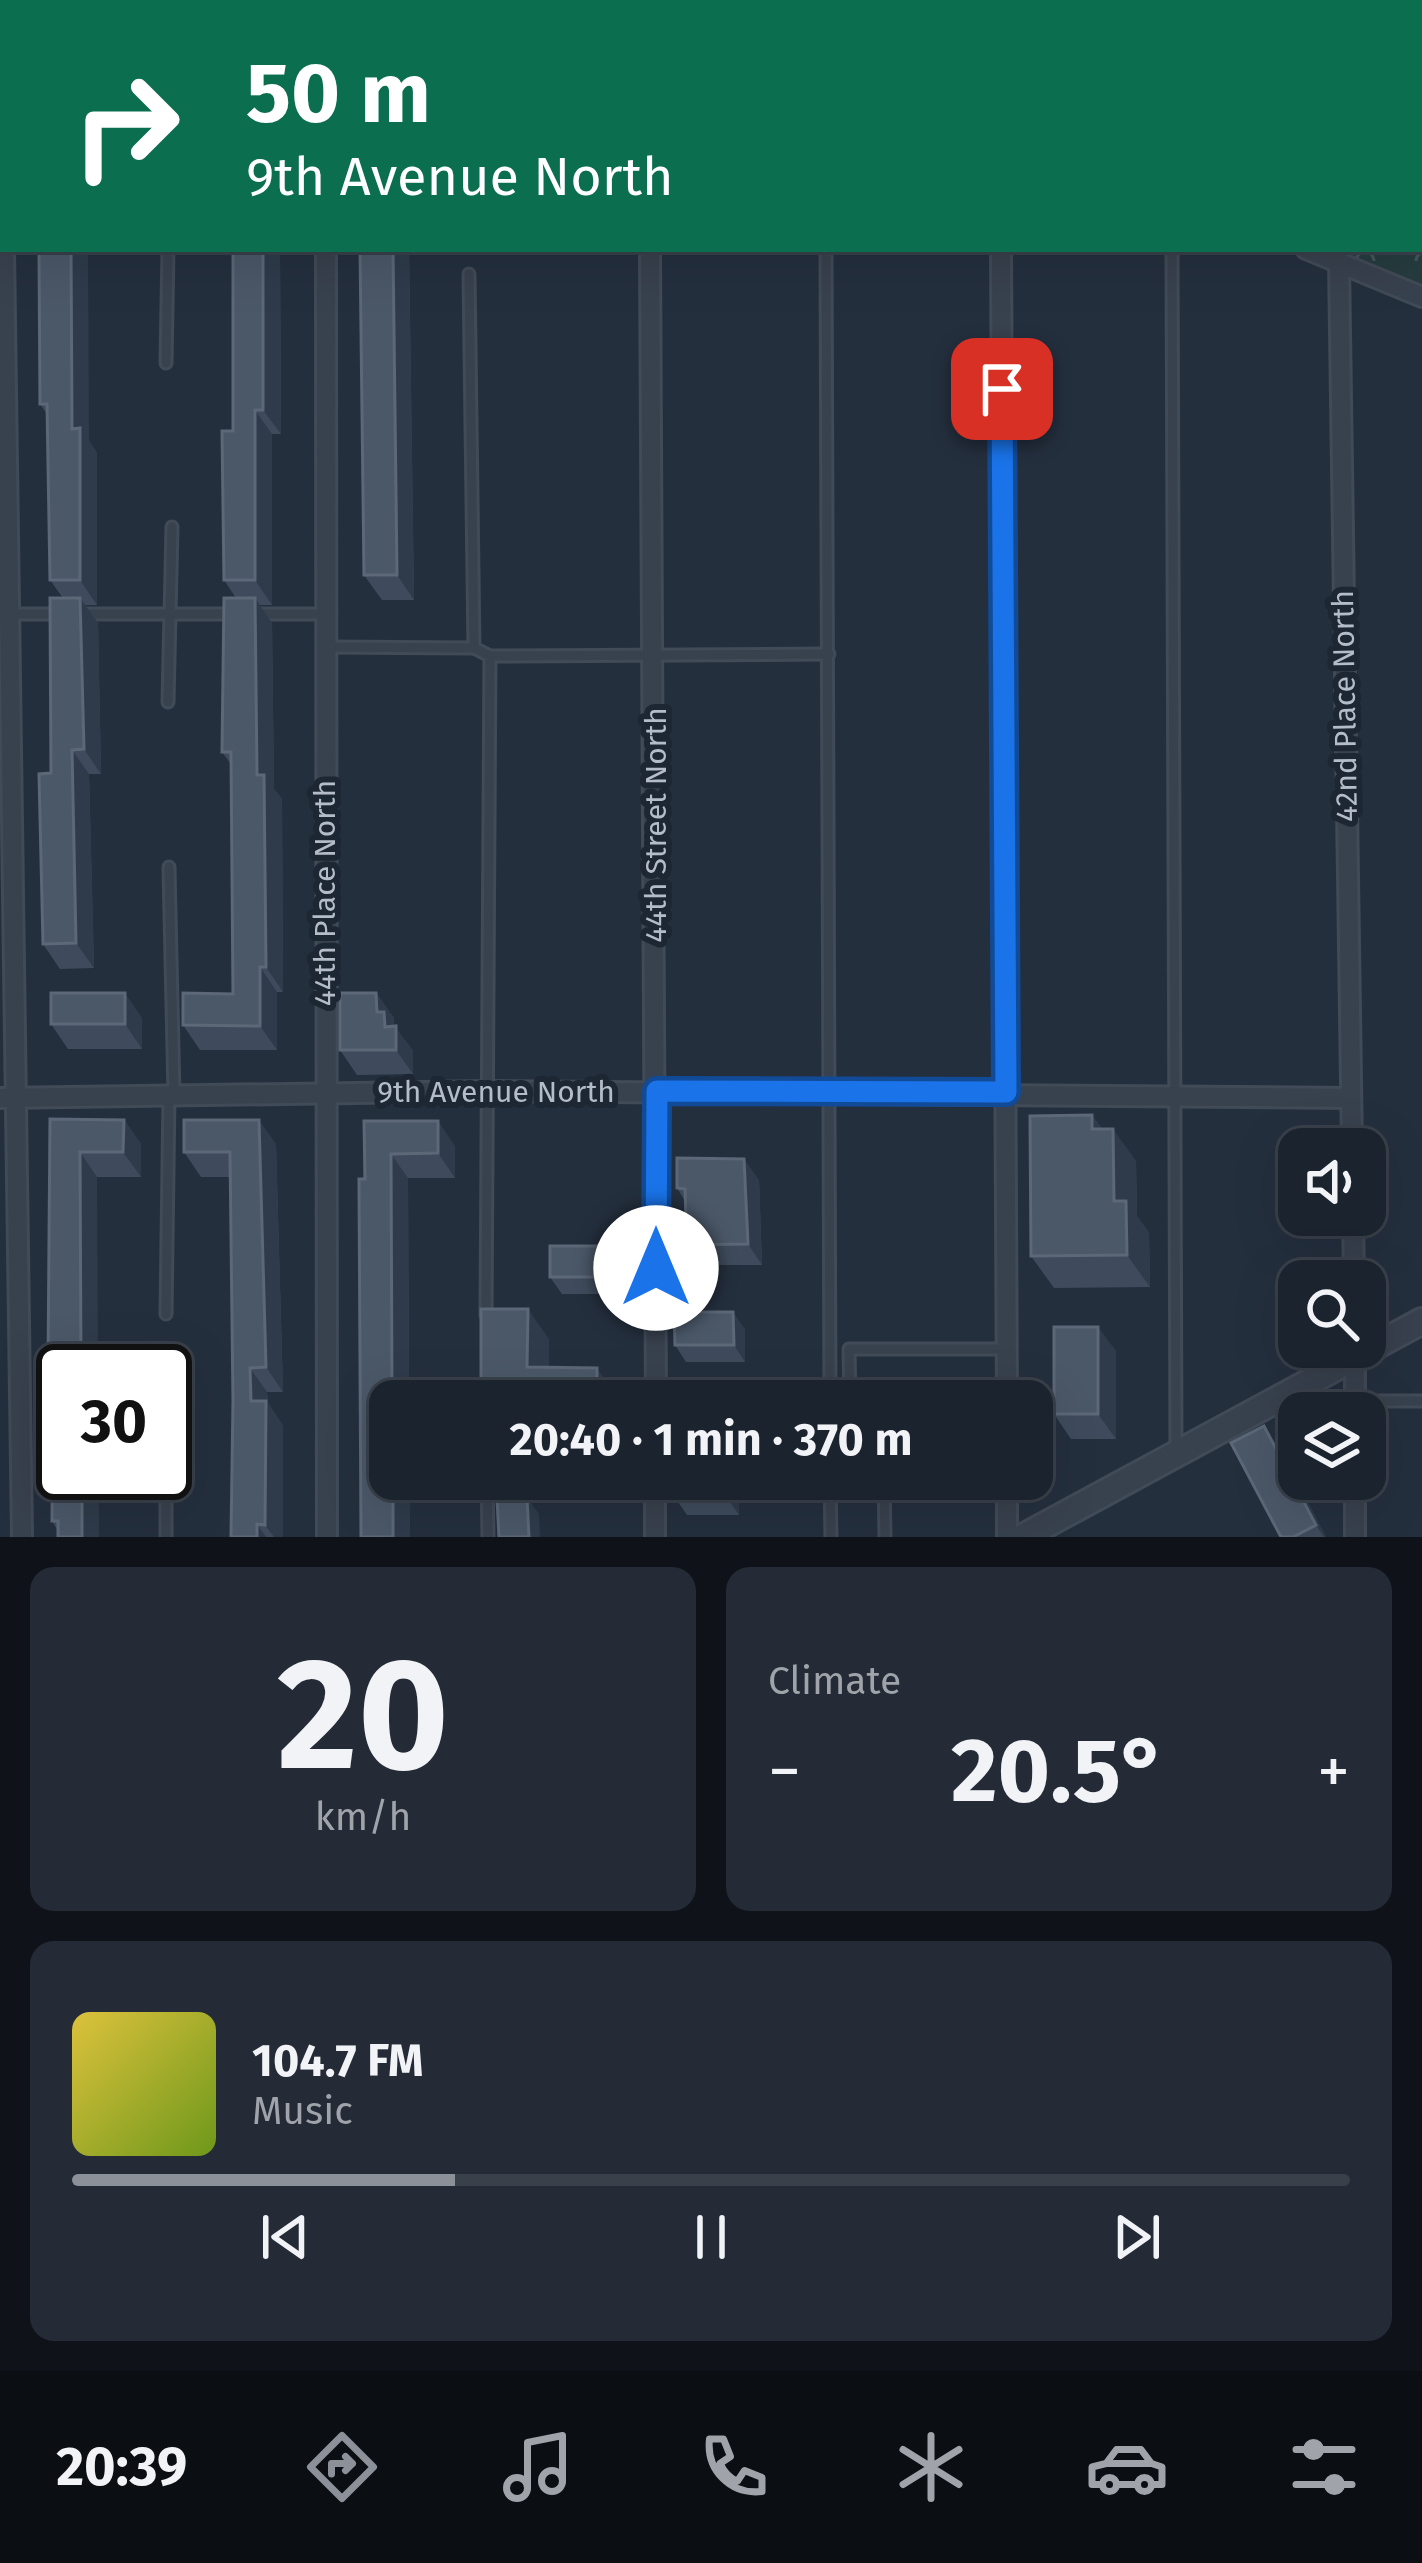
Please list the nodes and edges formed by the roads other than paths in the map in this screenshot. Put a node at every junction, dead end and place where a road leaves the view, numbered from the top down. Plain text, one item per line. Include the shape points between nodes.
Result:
1 (4, 252) edge
2 (168, 252) edge
3 (326, 252) edge
4 (650, 252) edge
5 (826, 252) edge
6 (1001, 252) edge
7 (1172, 252) edge
8 (1314, 252) edge
9 (1339, 262) junction
10 (469, 274) dead end
11 (1422, 297) edge
12 (166, 363) dead end
13 (172, 527) dead end
14 (4, 560) edge
15 (9, 614) junction
16 (170, 614) junction
17 (326, 614) junction
18 (326, 647) junction
19 (474, 648) junction
20 (655, 652) junction
21 (829, 654) junction
22 (490, 656) junction
23 (168, 702) dead end
24 (6, 832) edge
25 (169, 867) dead end
26 (491, 1091) junction
27 (657, 1091) junction
28 (1006, 1092) junction
29 (324, 1093) junction
30 (828, 1093) junction
31 (172, 1095) junction
32 (1177, 1096) junction
33 (8, 1098) edge
34 (1351, 1098) junction
35 (1352, 1128) edge
36 (166, 1314) dead end
37 (1422, 1321) edge
38 (486, 1329) edge
39 (1386, 1336) edge
40 (1007, 1349) junction
41 (10, 1358) edge
42 (1323, 1368) edge
43 (656, 1380) edge
44 (830, 1380) edge
45 (850, 1380) edge
46 (1007, 1380) edge
47 (1422, 1401) edge
48 (1386, 1404) edge
49 (1176, 1452) junction
50 (166, 1500) edge
51 (488, 1500) edge
52 (655, 1500) edge
53 (830, 1500) edge
54 (884, 1500) edge
55 (1007, 1500) edge
56 (1355, 1500) edge
57 (0, 1512) edge
58 (22, 1513) junction
59 (22, 1537) edge
60 (166, 1537) edge
61 (327, 1537) edge
62 (488, 1537) edge
63 (655, 1537) edge
64 (831, 1537) edge
65 (885, 1537) edge
66 (1007, 1537) edge
67 (1023, 1537) edge
68 (1355, 1537) edge

1 - 14 street
2 - 12 lane
3 - 17 street, 44th Place North
4 - 20 street, 44th Street North
5 - 21 lane
6 - 28 street
7 - 32 lane
8 - 9 street
9 - 11 street
9 - 34 street, 42nd Place North
10 - 19 lane
13 - 16 lane
14 - 15 street
15 - 16 lane
15 - 24 street
16 - 17 lane
16 - 23 lane
17 - 18 street, 44th Place North
18 - 19 lane
18 - 29 street, 44th Place North
19 - 22 lane
20 - 21 lane
20 - 22 lane
20 - 27 street, 44th Street North
21 - 30 lane
22 - 26 lane
24 - 33 street
25 - 31 lane
26 - 27 street, 9th Avenue North
26 - 29 street, 9th Avenue North
26 - 38 lane
27 - 30 street, 9th Avenue North
27 - 43 street, 44th Street North
28 - 30 street, 9th Avenue North
28 - 32 street, 9th Avenue North
28 - 40 street
29 - 31 street, 9th Avenue North
29 - 61 street, 44th Place North
30 - 44 lane
31 - 33 street, 9th Avenue North
31 - 36 lane
32 - 34 street, 9th Avenue North
32 - 49 lane
33 - 41 street
34 - 35 street, 42nd Place North
37 - 39 street
40 - 45 lane via 849,1349
40 - 46 street
41 - 58 street
42 - 49 street
47 - 48 lane
49 - 67 street
50 - 60 lane
51 - 62 lane
52 - 63 street
53 - 64 lane
54 - 65 lane
55 - 66 street
56 - 68 street
57 - 58 street
58 - 59 street

